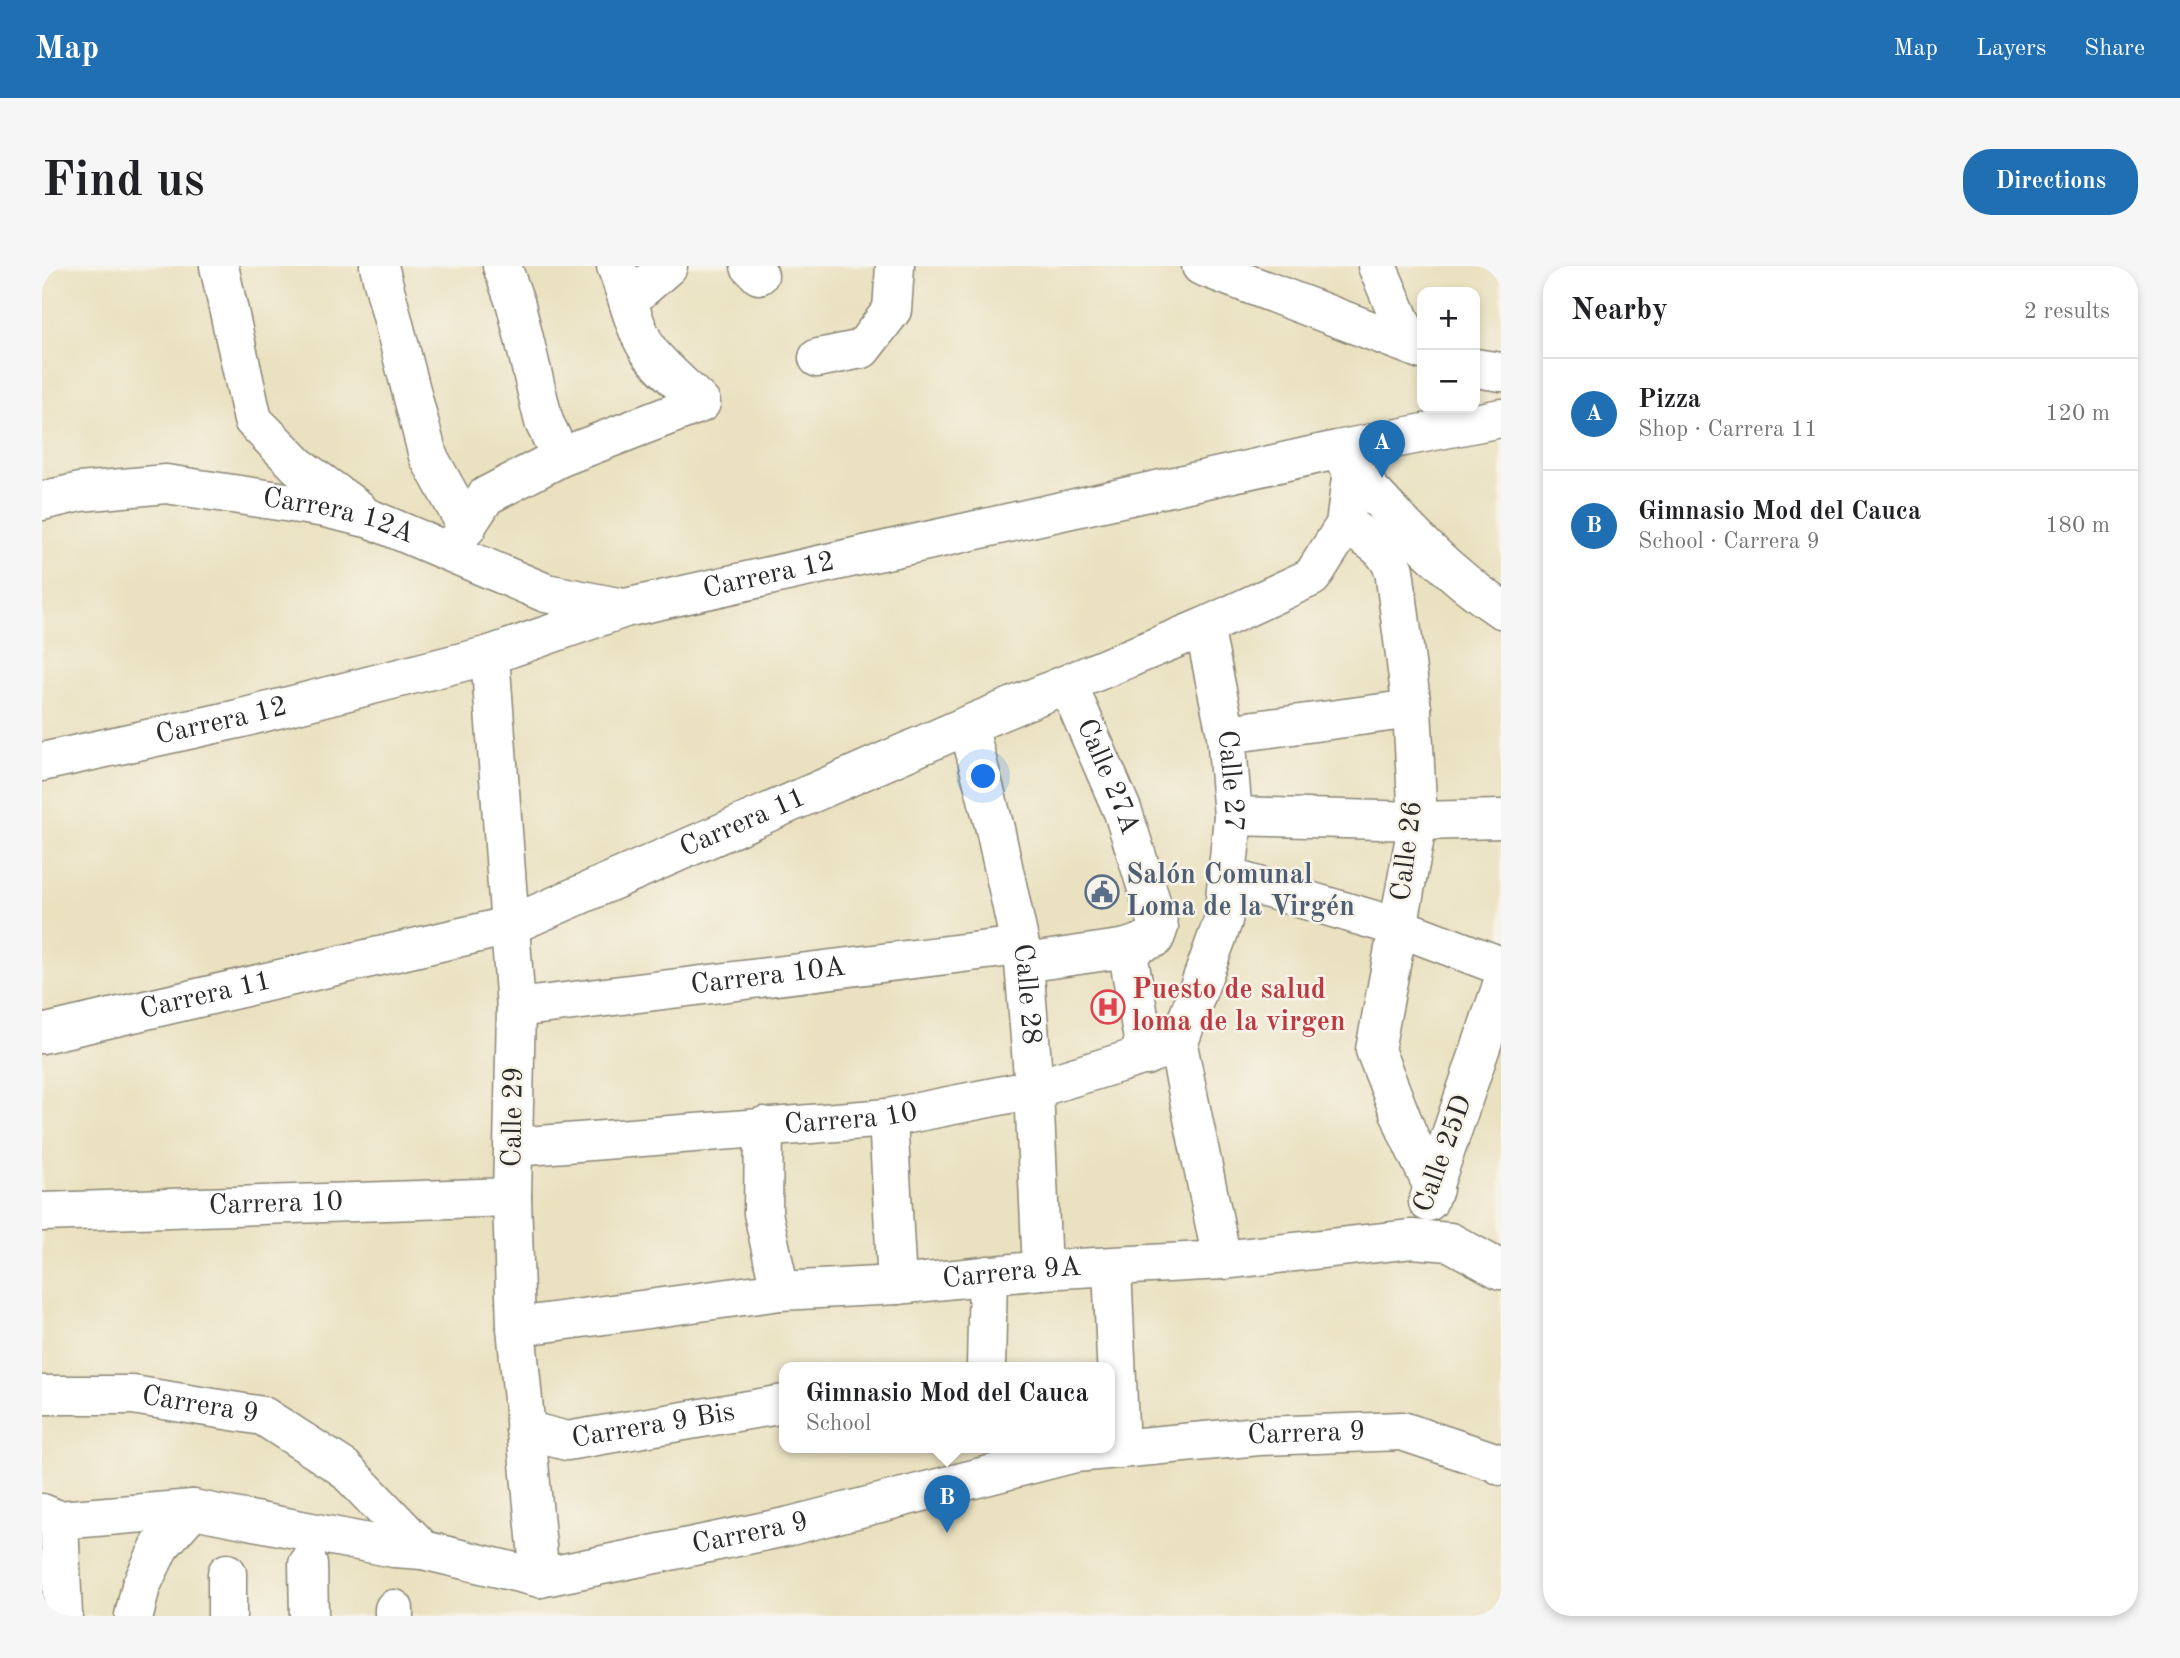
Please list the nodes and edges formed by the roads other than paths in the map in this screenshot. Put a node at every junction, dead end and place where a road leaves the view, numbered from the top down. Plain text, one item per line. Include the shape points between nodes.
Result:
1 (219, 266) edge
2 (379, 266) edge
3 (502, 266) edge
4 (668, 266) edge
5 (895, 266) edge
6 (1201, 266) edge
7 (1377, 266) edge
8 (623, 283) edge
9 (1416, 347) edge
10 (818, 358) dead end
11 (1480, 369) edge
12 (1501, 372) edge
13 (1501, 418) edge
14 (561, 457) junction
15 (1344, 460) junction
16 (42, 501) edge
17 (371, 519) junction
18 (1345, 525) junction
19 (458, 539) junction
20 (625, 608) junction
21 (1501, 609) edge
22 (1204, 627) junction
23 (490, 655) junction
24 (1068, 685) junction
25 (1412, 709) junction
26 (968, 725) junction
27 (1226, 734) junction
28 (42, 762) edge
29 (1233, 816) junction
30 (1501, 819) edge
31 (1418, 821) junction
32 (1227, 877) junction
33 (509, 926) junction
34 (1398, 927) junction
35 (1127, 948) junction
36 (1022, 955) junction
37 (1501, 966) edge
38 (1501, 988) edge
39 (516, 1008) junction
40 (42, 1034) edge
41 (1162, 1050) junction
42 (1034, 1088) junction
43 (888, 1118) junction
44 (764, 1126) junction
45 (514, 1147) junction
46 (1433, 1189) junction
47 (512, 1197) junction
48 (42, 1212) edge
49 (1412, 1239) junction
50 (1222, 1260) junction
51 (1112, 1267) junction
52 (1042, 1270) junction
53 (1501, 1270) edge
54 (988, 1275) junction
55 (897, 1285) junction
56 (780, 1291) junction
57 (516, 1327) junction
58 (986, 1362) edge
59 (42, 1395) edge
60 (779, 1405) edge
61 (525, 1430) junction
62 (1115, 1449) edge
63 (1120, 1449) junction
64 (1071, 1453) edge
65 (1501, 1466) edge
66 (193, 1509) junction
67 (51, 1516) edge
68 (423, 1550) junction
69 (308, 1564) dead end
70 (227, 1573) dead end
71 (540, 1578) junction
72 (64, 1616) edge
73 (134, 1616) edge
74 (227, 1616) edge
75 (309, 1616) edge

1 - 17 street via 253,420 298,466
2 - 19 street via 428,456
3 - 14 street via 544,422
4 - 8 street
5 - 10 street via 892,310 862,349
6 - 9 street
7 - 9 street
8 - 14 street via 649,351 701,403
11 - 12 street
13 - 15 street, Carrera 12
14 - 19 street via 486,496
15 - 18 street, Carrera 11
15 - 20 street, Carrera 12
15 - 21 street via 1423,547
16 - 17 street, Carrera 12A via 80,492 166,484
17 - 19 street, Carrera 12A
18 - 22 street, Carrera 11 via 1312,577
18 - 25 street, Calle 26 via 1377,544 1394,570
19 - 20 street, Carrera 12A via 546,593
20 - 23 street, Carrera 12
22 - 24 street, Carrera 11
22 - 27 street, Calle 27
23 - 28 street, Carrera 12 via 238,719
23 - 33 street, Calle 29
24 - 26 street, Carrera 11
24 - 35 street, Calle 27A via 1123,812 1159,927 1155,938
25 - 27 street
25 - 31 street, Calle 26
26 - 33 street, Carrera 11
26 - 36 street, Calle 28
27 - 29 street, Calle 27
29 - 31 street
29 - 32 street, Calle 27
30 - 31 street
31 - 34 street, Calle 26
32 - 34 street
32 - 41 street, Calle 27 via 1223,921
33 - 39 street, Calle 29
33 - 40 street, Carrera 11
34 - 37 street
34 - 46 street, Calle 26 via 1375,1050
35 - 36 street, Carrera 10A
35 - 41 street
36 - 39 street, Carrera 10A
36 - 42 street, Calle 28
38 - 46 street, Calle 25D
39 - 45 street, Calle 29
41 - 42 street, Carrera 10
41 - 50 street
42 - 43 street, Carrera 10
42 - 52 street, Calle 28
43 - 44 street, Carrera 10
43 - 55 street
44 - 45 street, Carrera 10
44 - 56 street via 763,1213
45 - 47 street, Calle 29
46 - 49 street, Calle 25D
47 - 48 street, Carrera 10
47 - 57 street, Calle 29
49 - 50 street, Carrera 9A
49 - 53 street, Carrera 9A via 1450,1242
50 - 51 street, Carrera 9A
51 - 52 street, Carrera 9A
51 - 63 street
52 - 54 street, Carrera 9A
54 - 55 street, Carrera 9A
54 - 58 street
55 - 56 street, Carrera 9A
56 - 57 street, Carrera 9A
57 - 61 street, Calle 29
59 - 68 street, Carrera 9 via 133,1395 263,1416 344,1468
60 - 61 street, Carrera 9 Bis via 567,1441
61 - 71 street, Calle 29
62 - 63 street, Carrera 9
63 - 65 street, Carrera 9 via 1259,1436 1402,1431
64 - 71 street, Carrera 9 via 790,1526
66 - 67 street
66 - 68 street
66 - 73 street via 160,1546 141,1586
67 - 72 street
68 - 71 street, Carrera 9
69 - 75 street
70 - 74 street

